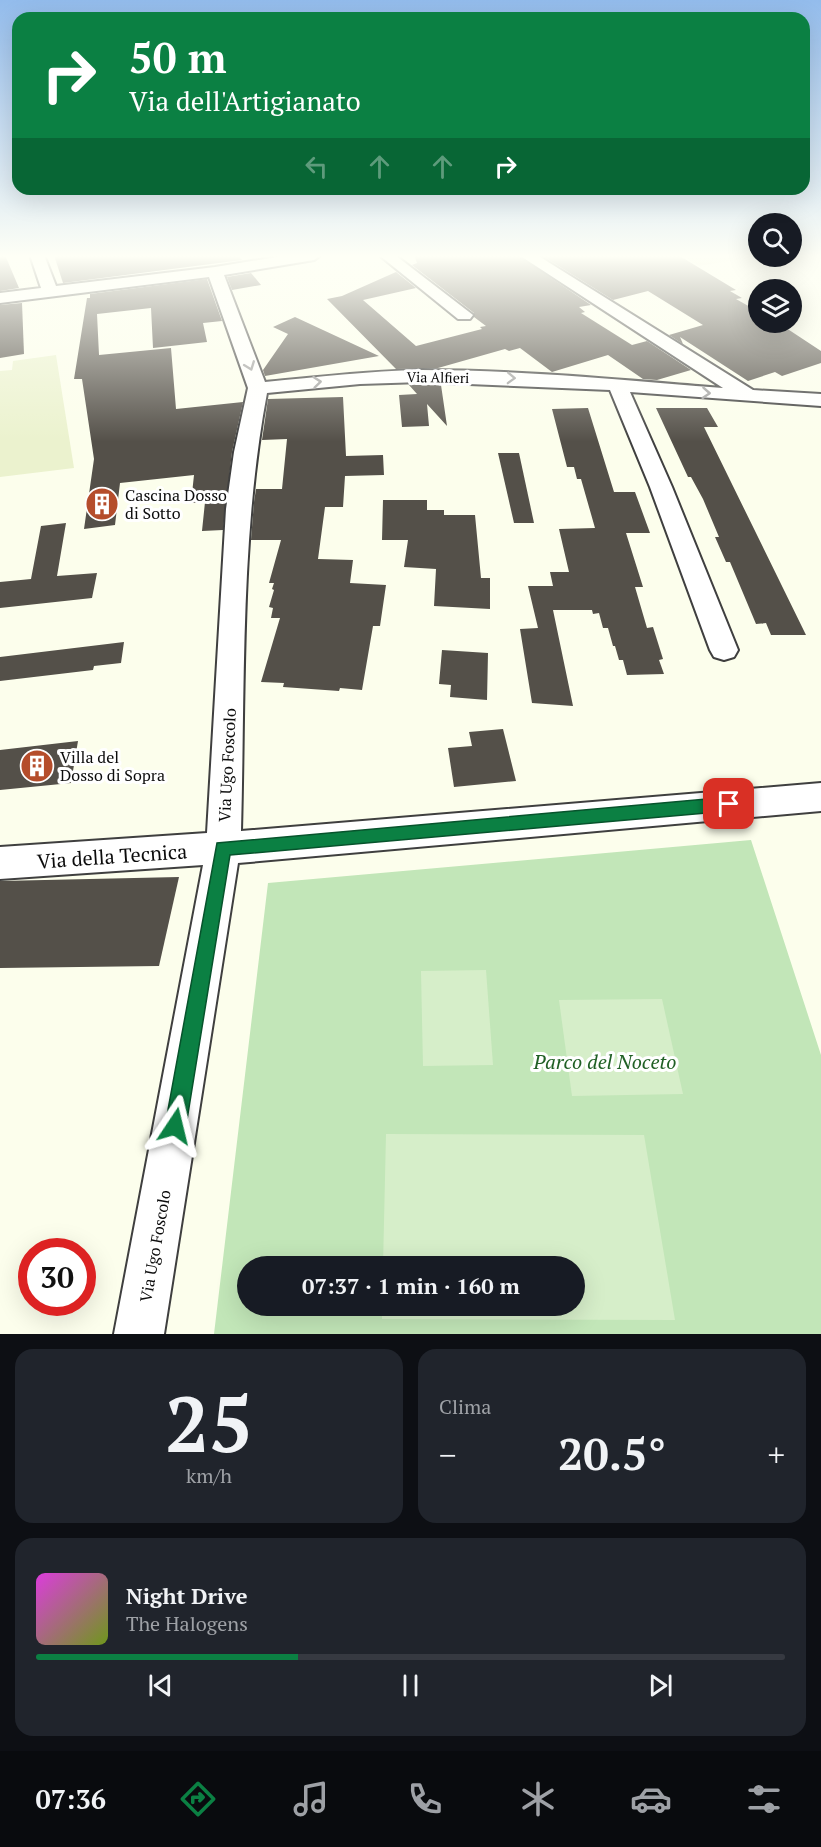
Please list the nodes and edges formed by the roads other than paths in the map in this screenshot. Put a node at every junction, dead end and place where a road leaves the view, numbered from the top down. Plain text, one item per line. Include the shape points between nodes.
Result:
1 (232, 317) edge
2 (625, 317) edge
3 (618, 386) junction
4 (258, 388) junction
5 (750, 396) junction
6 (821, 400) edge
7 (724, 650) dead end
8 (821, 796) edge
9 (223, 848) junction
10 (0, 863) edge
11 (139, 1334) edge

1 -> 4 street
2 - 5 street
4 -> 3 street, Via Alfieri via 421,376
3 -> 5 street, Via Alfieri
3 - 7 street
4 - 9 street, Via Ugo Foscolo via 238,509
5 - 6 street, Via Alfieri
8 - 9 street, Via della Tecnica
9 - 10 street, Via della Tecnica
9 - 11 street, Via Ugo Foscolo

